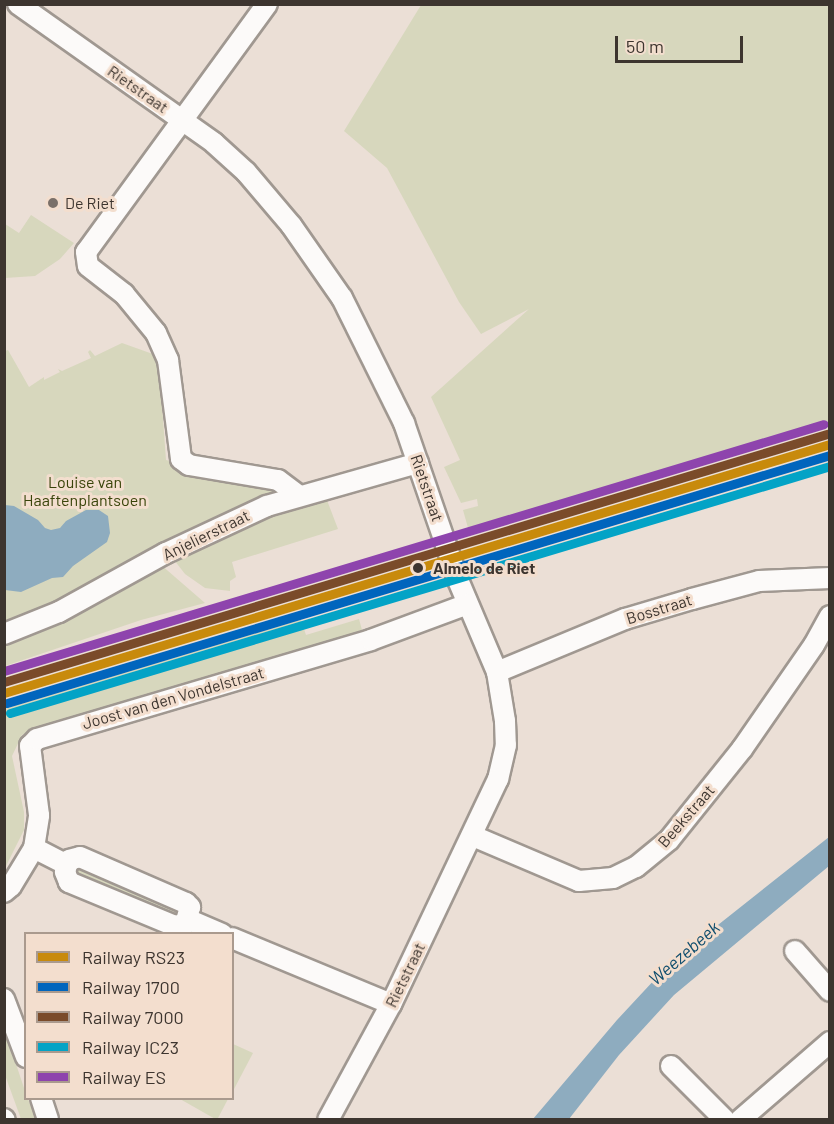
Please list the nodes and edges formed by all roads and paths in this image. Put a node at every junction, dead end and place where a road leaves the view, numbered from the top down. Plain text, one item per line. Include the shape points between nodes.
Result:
1 (18, 4) edge
2 (267, 4) edge
3 (182, 120) junction
4 (418, 463) junction
5 (298, 495) junction
6 (830, 578) edge
7 (468, 604) junction
8 (830, 616) edge
9 (4, 634) edge
10 (497, 672) junction
11 (473, 836) junction
12 (34, 848) junction
13 (67, 865) junction
14 (4, 892) edge
15 (188, 919) junction
16 (220, 932) edge
17 (234, 939) edge
18 (795, 951) dead end
19 (830, 991) edge
20 (4, 999) edge
21 (391, 1004) junction
22 (830, 1042) edge
23 (24, 1052) edge
24 (671, 1066) dead end
25 (42, 1100) edge
26 (48, 1119) edge
27 (328, 1119) edge
28 (725, 1119) edge
29 (740, 1119) edge

1 - 3 street, Rietstraat
2 - 3 street
3 - 4 street, Rietstraat via 246,172 291,225 342,298 404,423
3 - 5 street via 86,252 88,266 124,294 156,333 168,360 181,459 189,465 278,480
4 - 5 street, Anjelierstraat
4 - 7 street, Rietstraat
5 - 9 street, Anjelierstraat via 177,548 59,612
6 - 10 street, Bosstraat via 759,581 692,599 625,620
7 - 10 street, Rietstraat
7 - 12 street, Joost van den Vondelstraat via 371,640 37,740 30,746 39,815
8 - 11 street, Beekstraat via 742,750 669,840 636,867 613,878 579,881
10 - 11 street, Rietstraat via 506,745 498,779
11 - 21 street, Rietstraat
12 - 13 street
12 - 14 street, Joost van den Vondelstraat
13 - 15 street via 69,882 175,926
13 - 15 street via 69,860 80,857 186,903 190,906
15 - 16 street
17 - 21 street
18 - 19 street
20 - 23 street
21 - 27 street, Rietstraat
22 - 29 street
24 - 28 street
25 - 26 street

